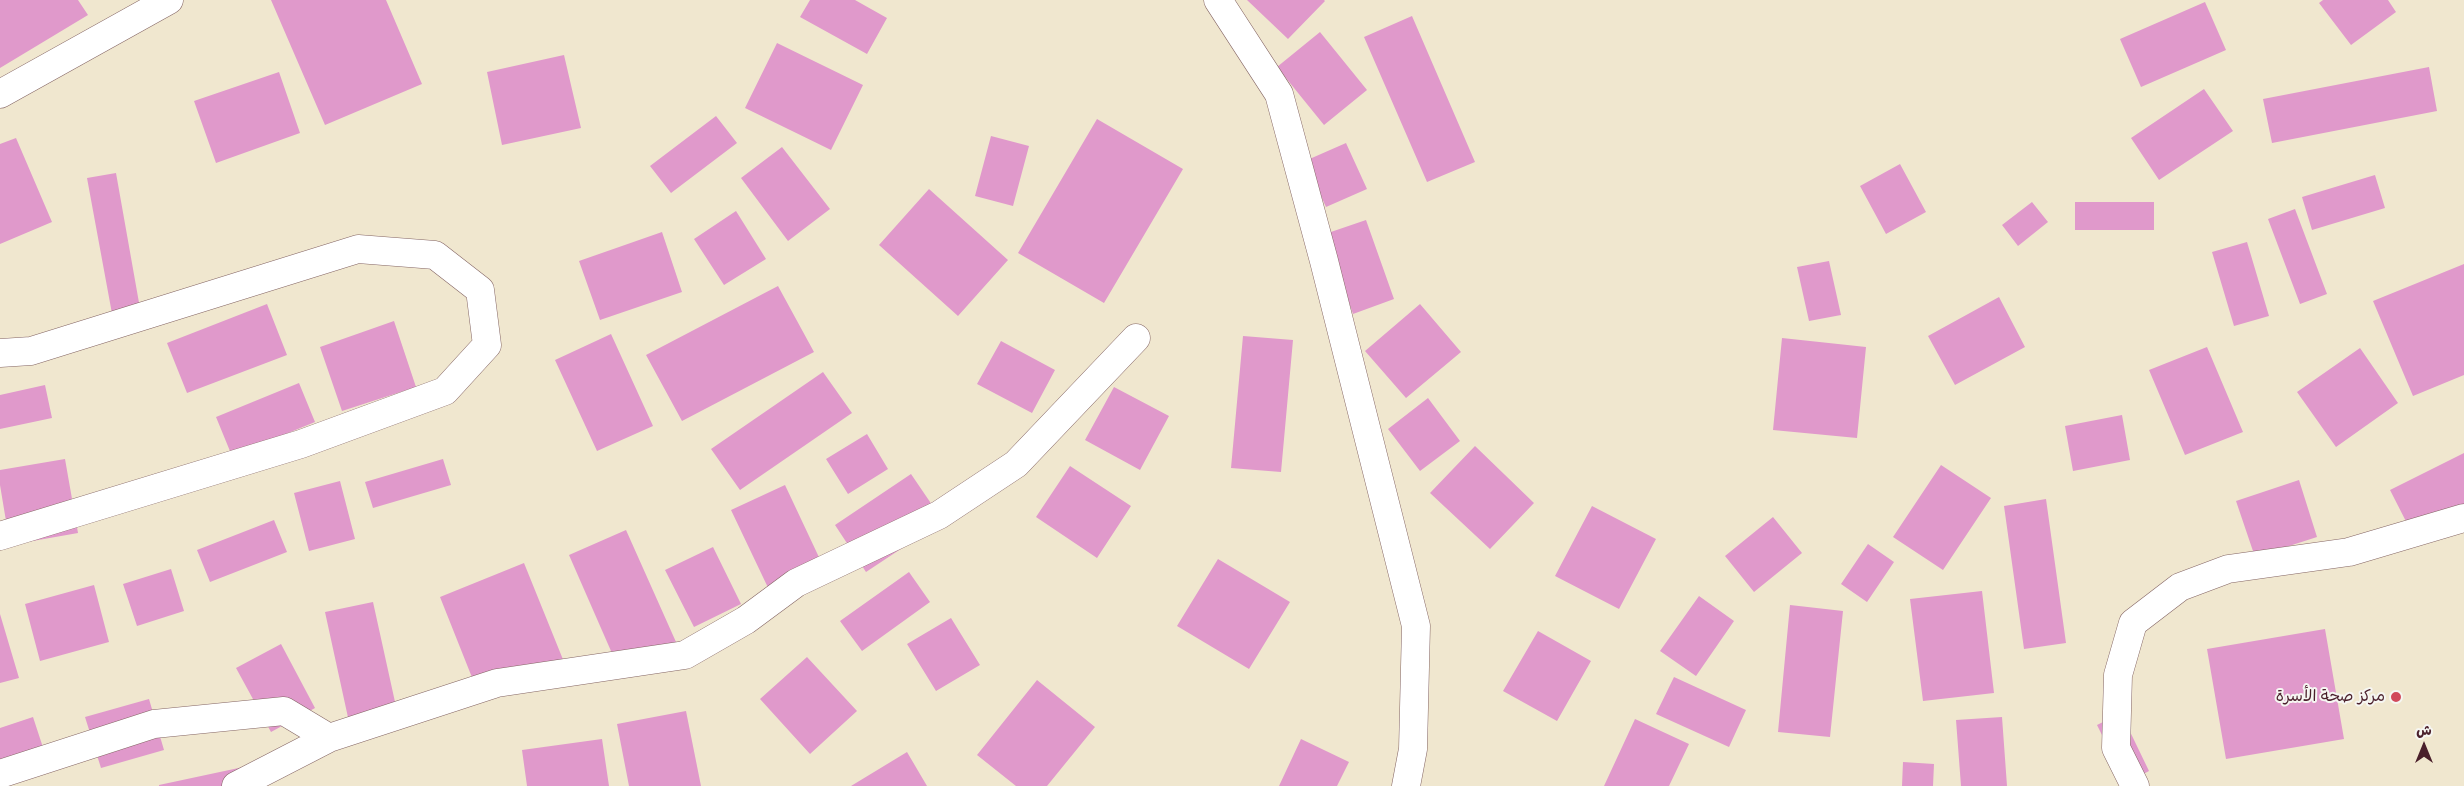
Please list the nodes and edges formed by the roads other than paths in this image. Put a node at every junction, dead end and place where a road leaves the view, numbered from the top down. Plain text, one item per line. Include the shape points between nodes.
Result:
1 (1218, 0) edge
2 (161, 3) edge
3 (0, 94) edge
4 (1136, 338) dead end
5 (0, 353) edge
6 (2464, 518) edge
7 (0, 536) edge
8 (329, 738) junction
9 (0, 774) edge
10 (236, 786) edge
11 (1406, 786) edge
12 (2135, 786) edge

1 - 11 street via 1279,94 1414,617 1413,749
2 - 3 street
4 - 8 street via 1016,464 940,515 796,583 746,620 685,654 497,683
5 - 7 street via 31,350 358,249 435,255 480,290 486,345 446,391 301,444
6 - 12 street via 2349,552 2228,569 2180,587 2134,624 2118,675 2116,748
8 - 9 street via 284,712 154,724
8 - 10 street

